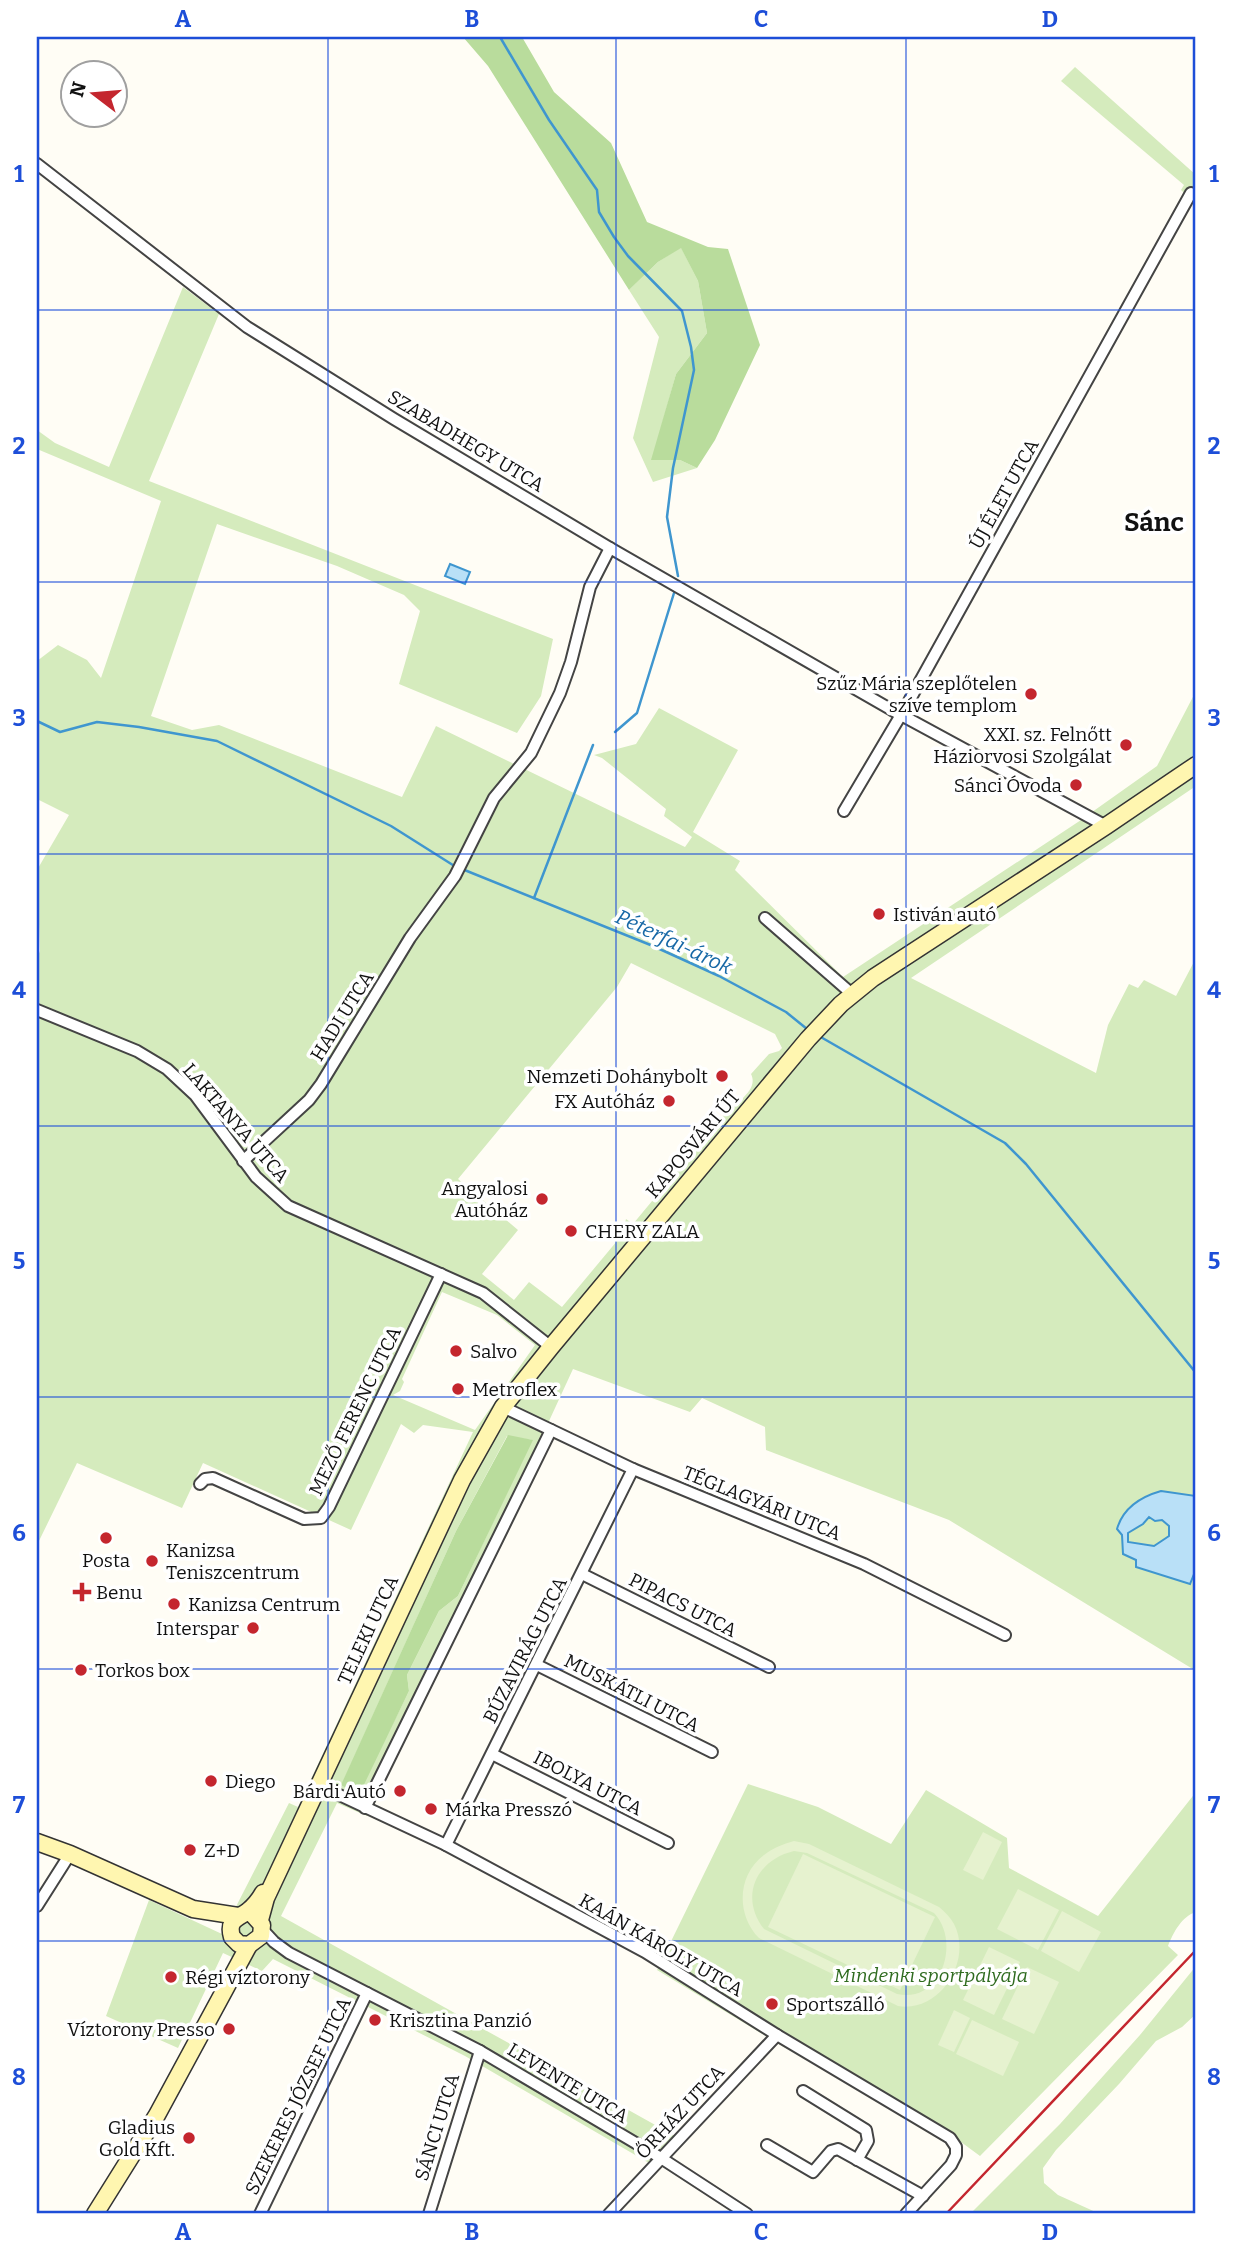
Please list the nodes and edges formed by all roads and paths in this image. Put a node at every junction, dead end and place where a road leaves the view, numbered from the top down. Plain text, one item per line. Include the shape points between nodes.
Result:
1 (37, 164) edge
2 (1191, 192) dead end
3 (610, 548) junction
4 (901, 715) junction
5 (1196, 765) edge
6 (844, 811) dead end
7 (1106, 826) junction
8 (765, 918) dead end
9 (852, 994) junction
10 (37, 1010) edge
11 (243, 1161) junction
12 (440, 1274) junction
13 (551, 1347) junction
14 (503, 1407) junction
15 (551, 1430) junction
16 (633, 1469) junction
17 (200, 1484) dead end
18 (582, 1574) junction
19 (1005, 1635) dead end
20 (537, 1665) junction
21 (769, 1667) dead end
22 (712, 1752) dead end
23 (492, 1754) junction
24 (318, 1785) junction
25 (365, 1808) junction
26 (37, 1842) edge
27 (668, 1843) dead end
28 (446, 1845) junction
29 (70, 1854) junction
30 (37, 1906) edge
31 (193, 1909) junction
32 (251, 1919) junction
33 (242, 1942) junction
34 (289, 1953) junction
35 (367, 1993) junction
36 (777, 2035) junction
37 (480, 2051) junction
38 (803, 2091) dead end
39 (767, 2145) dead end
40 (661, 2158) junction
41 (857, 2160) junction
42 (923, 2196) junction
43 (94, 2214) edge
44 (260, 2214) edge
45 (429, 2214) edge
46 (609, 2214) edge
47 (747, 2214) edge
48 (906, 2214) edge

1 - 3 street, SZABADHEGY UTCA via 247,327
2 - 4 street, ÚJ ÉLET UTCA
3 - 4 street, SZABADHEGY UTCA
3 - 11 street, HADI UTCA via 590,587 571,662 523,765 494,799 464,863 410,938 309,1100
4 - 6 street, ÚJ ÉLET UTCA
4 - 7 street, SZABADHEGY UTCA
5 - 7 main road, KAPOSVÁRI ÚT
7 - 9 main road, KAPOSVÁRI ÚT
8 - 9 street
9 - 13 main road, KAPOSVÁRI ÚT via 812,1035
10 - 11 street, LAKTANYA UTCA via 137,1051 167,1069 195,1095
11 - 12 street, LAKTANYA UTCA via 263,1185 299,1213
12 - 13 street, LAKTANYA UTCA via 484,1293
12 - 17 street, MEZŐ FERENC UTCA via 321,1518 304,1519 213,1478
13 - 14 main road, KAPOSVÁRI ÚT
14 - 15 street, TÉGLAGYÁRI UTCA
14 - 24 main road, TELEKI UTCA via 462,1480
15 - 16 street, TÉGLAGYÁRI UTCA
15 - 25 street
16 - 18 street, BÚZAVIRÁG UTCA
16 - 19 street, TÉGLAGYÁRI UTCA via 864,1564
18 - 20 street, BÚZAVIRÁG UTCA
18 - 21 street, PIPACS UTCA
20 - 22 street, MUSKÁTLI UTCA
20 - 23 street, BÚZAVIRÁG UTCA
23 - 27 street, IBOLYA UTCA
23 - 28 street, BÚZAVIRÁG UTCA
24 - 25 street, KAÁN KÁROLY UTCA
24 - 32 main road, TELEKI UTCA
25 - 28 street, KAÁN KÁROLY UTCA
26 - 29 main road
28 - 36 street, KAÁN KÁROLY UTCA via 645,1951
29 - 30 street
29 - 31 main road
31 - 32 main road
31 - 33 main road
32 - 33 main road via 261,1936
32 - 33 main road via 230,1927
32 - 34 street, LEVENTE UTCA
33 - 34 street, LEVENTE UTCA
33 - 43 main road via 167,2096
34 - 35 street, LEVENTE UTCA
35 - 37 street, LEVENTE UTCA
35 - 44 street, SZEKERES JÓZSEF UTCA
36 - 40 street, ŐRHÁZ UTCA
36 - 42 street, KAÁN KÁROLY UTCA via 950,2138 956,2151 951,2165
37 - 40 street, LEVENTE UTCA
37 - 45 street, SÁNCI UTCA
38 - 41 street via 866,2130 868,2141
39 - 41 street via 811,2171 834,2149
40 - 46 street, ŐRHÁZ UTCA
40 - 47 street, LEVENTE UTCA
41 - 42 street
42 - 48 street

